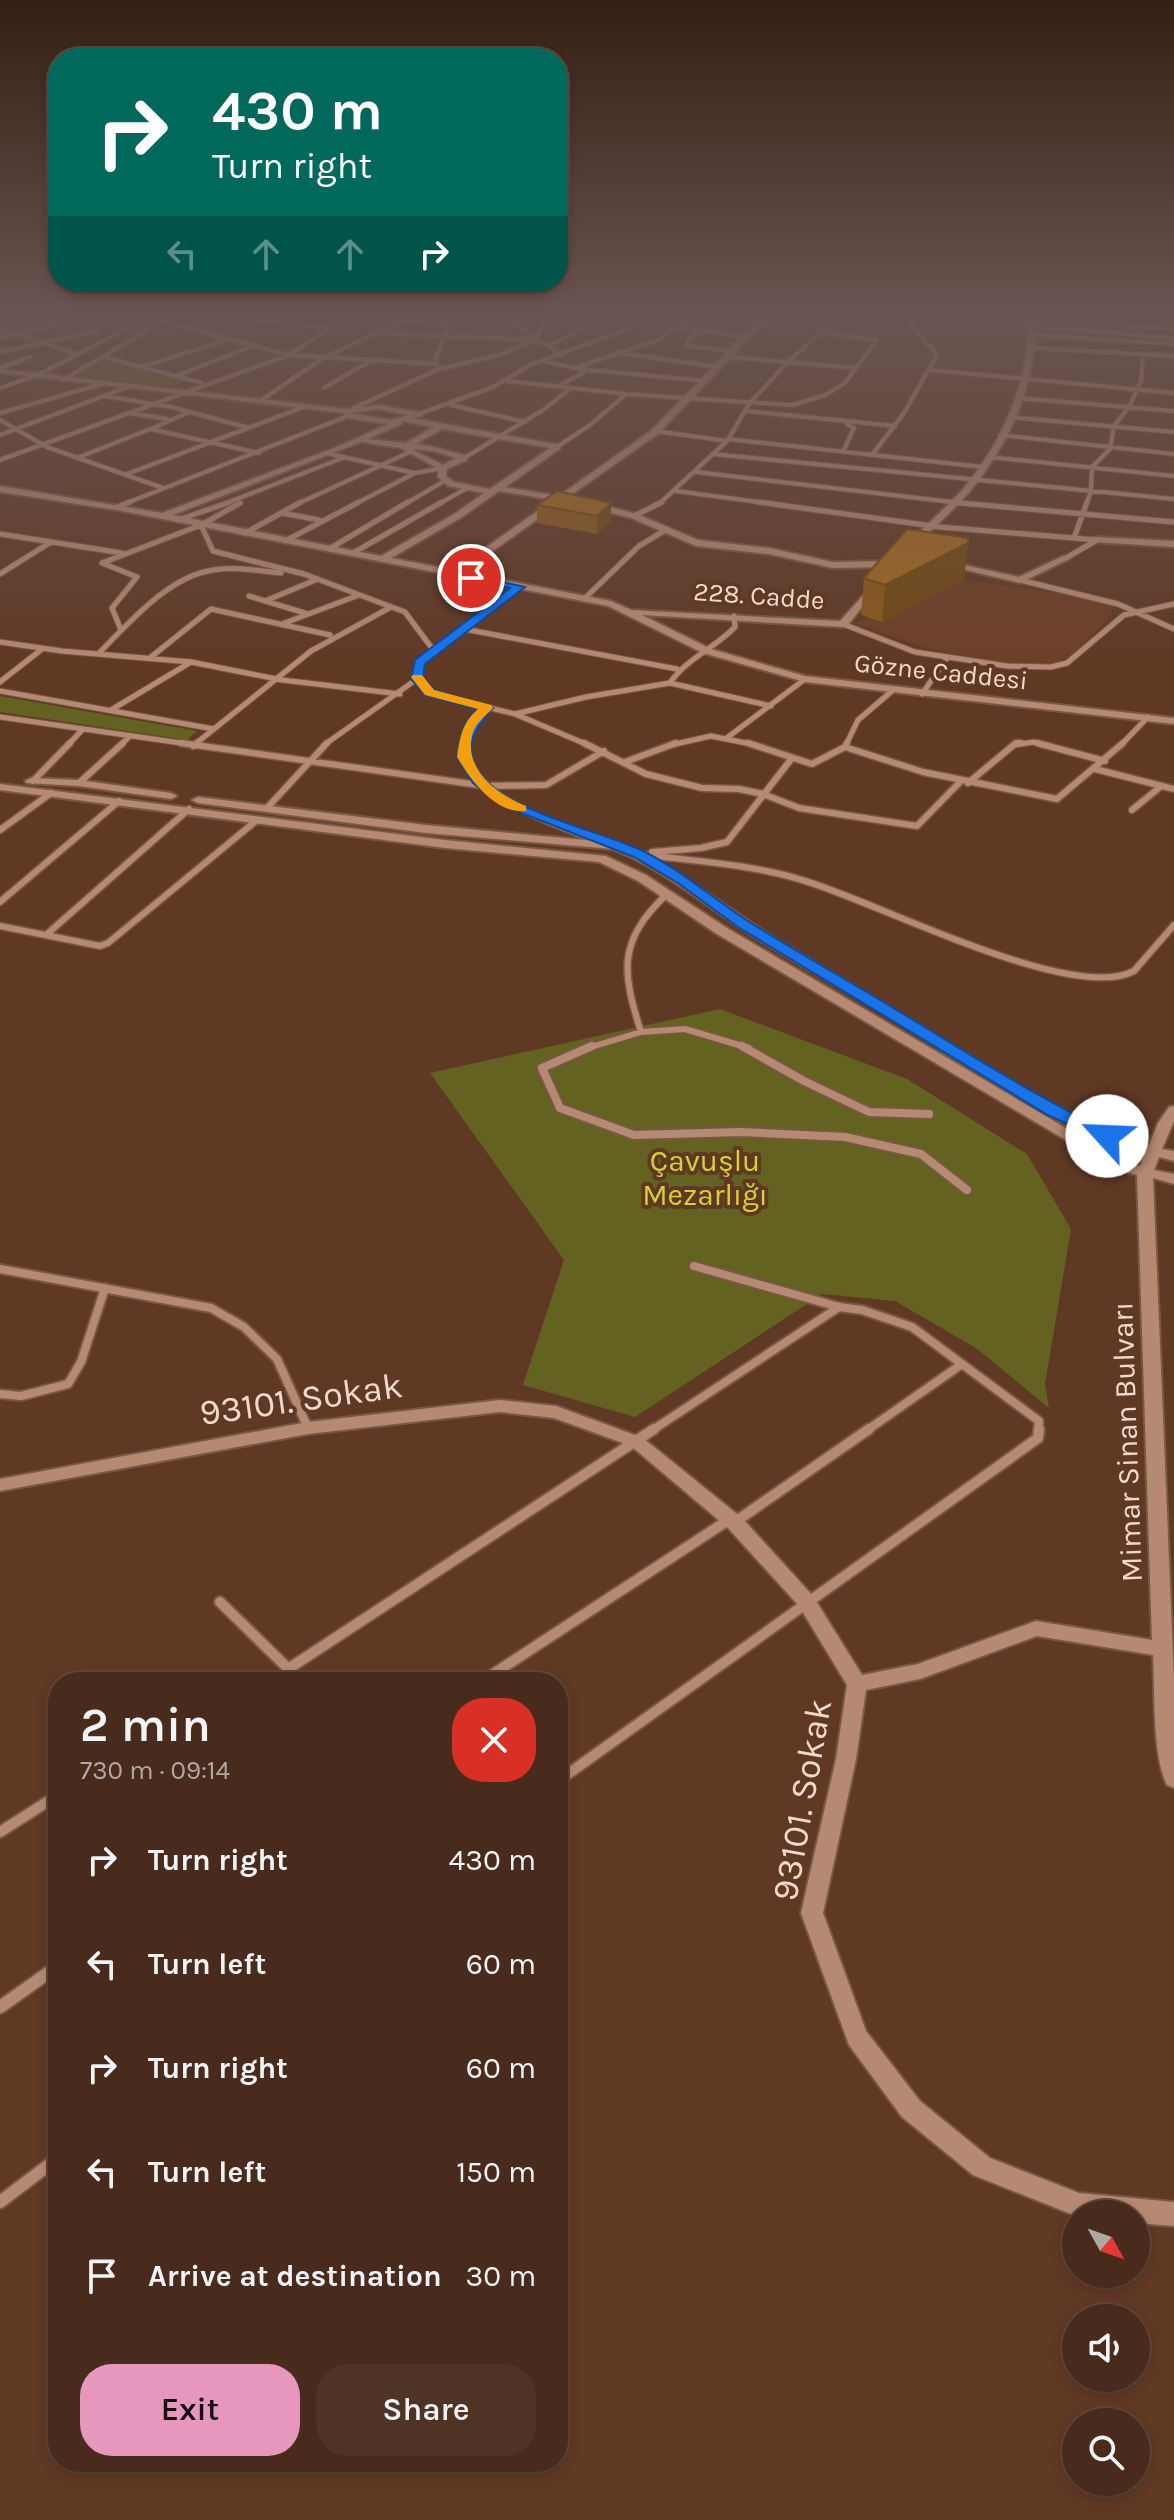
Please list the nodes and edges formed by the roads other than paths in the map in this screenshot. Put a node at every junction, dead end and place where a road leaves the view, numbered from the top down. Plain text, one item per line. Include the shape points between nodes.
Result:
1 (21, 430) edge
2 (82, 430) edge
3 (148, 430) edge
4 (153, 430) edge
5 (246, 430) edge
6 (310, 430) edge
7 (384, 430) edge
8 (435, 430) edge
9 (455, 430) edge
10 (512, 430) edge
11 (583, 430) edge
12 (734, 430) edge
13 (854, 430) edge
14 (892, 430) edge
15 (1003, 430) edge
16 (1113, 430) edge
17 (1150, 430) edge
18 (655, 431) joint
19 (1174, 432) edge
20 (1000, 435) junction
21 (500, 437) junction
22 (360, 440) junction
23 (727, 440) junction
24 (213, 442) junction
25 (44, 444) junction
26 (557, 447) junction
27 (409, 449) junction
28 (1110, 449) junction
29 (843, 452) junction
30 (259, 453) junction
31 (326, 453) junction
32 (712, 454) junction
33 (1174, 454) edge
34 (872, 455) junction
35 (345, 457) junction
36 (989, 457) junction
37 (77, 458) junction
38 (464, 458) junction
39 (0, 460) edge
40 (379, 465) junction
41 (983, 467) junction
42 (1092, 467) junction
43 (443, 468) junction
44 (696, 472) junction
45 (415, 473) junction
46 (127, 474) junction
47 (1174, 476) edge
48 (446, 480) junction
49 (975, 480) junction
50 (164, 488) junction
51 (467, 488) junction
52 (493, 490) junction
53 (676, 491) junction
54 (3, 492) edge
55 (1091, 492) junction
56 (257, 493) junction
57 (563, 499) junction
58 (1174, 499) edge
59 (954, 503) junction
60 (117, 507) junction
61 (281, 513) junction
62 (1082, 514) junction
63 (162, 516) junction
64 (634, 516) junction
65 (178, 520) junction
66 (320, 521) junction
67 (1174, 522) edge
68 (201, 525) junction
69 (930, 526) junction
70 (667, 529) junction
71 (245, 533) junction
72 (0, 534) edge
73 (1074, 538) junction
74 (1097, 540) junction
75 (285, 541) junction
76 (51, 542) junction
77 (1174, 544) edge
78 (329, 549) junction
79 (123, 553) junction
80 (353, 553) junction
81 (901, 555) junction
82 (914, 557) edge
83 (1066, 558) joint
84 (382, 559) junction
85 (940, 563) edge
86 (892, 564) junction
87 (0, 574) edge
88 (304, 574) junction
89 (453, 575) junction
90 (318, 579) junction
91 (1020, 580) junction
92 (519, 587) junction
93 (359, 594) junction
94 (249, 596) dead end
95 (584, 599) junction
96 (265, 601) junction
97 (1174, 604) edge
98 (391, 607) junction
99 (1143, 611) junction
100 (632, 612) junction
101 (309, 614) junction
102 (734, 616) junction
103 (843, 624) junction
104 (282, 625) junction
105 (464, 629) junction
106 (1174, 629) edge
107 (121, 630) junction
108 (330, 635) junction
109 (0, 642) edge
110 (42, 649) junction
111 (434, 651) junction
112 (707, 651) junction
113 (99, 653) junction
114 (151, 657) junction
115 (947, 658) junction
116 (191, 662) junction
117 (677, 669) junction
118 (273, 678) junction
119 (417, 679) junction
120 (805, 679) junction
121 (0, 682) edge
122 (670, 683) junction
123 (0, 691) edge
124 (892, 691) junction
125 (400, 694) junction
126 (922, 694) junction
127 (771, 706) junction
128 (487, 708) junction
129 (110, 711) junction
130 (515, 714) junction
131 (0, 717) edge
132 (1148, 717) junction
133 (1174, 721) edge
134 (214, 729) junction
135 (82, 730) junction
136 (129, 737) junction
137 (728, 737) junction
138 (193, 746) junction
139 (845, 747) junction
140 (604, 751) junction
141 (792, 758) junction
142 (1105, 761) junction
143 (625, 762) junction
144 (307, 763) junction
145 (1095, 769) junction
146 (0, 776) edge
147 (33, 781) junction
148 (965, 782) junction
149 (79, 783) junction
150 (486, 786) junction
151 (0, 787) edge
152 (1160, 787) junction
153 (1174, 789) edge
154 (51, 793) junction
155 (763, 794) junction
156 (119, 801) junction
157 (267, 808) junction
158 (189, 809) junction
159 (1132, 810) dead end
160 (257, 820) junction
161 (0, 830) edge
162 (614, 846) junction
163 (639, 854) junction
164 (667, 894) junction
165 (0, 902) edge
166 (1174, 925) edge
167 (0, 926) edge
168 (46, 935) junction
169 (641, 1032) junction
170 (1174, 1110) edge
171 (929, 1114) dead end
172 (1156, 1153) junction
173 (1174, 1156) edge
174 (1145, 1173) junction
175 (1174, 1179) edge
176 (967, 1190) dead end
177 (694, 1266) dead end
178 (0, 1269) edge
179 (105, 1288) junction
180 (839, 1307) junction
181 (962, 1364) junction
182 (0, 1394) edge
183 (308, 1428) junction
184 (637, 1442) junction
185 (0, 1485) edge
186 (732, 1521) junction
187 (806, 1601) junction
188 (220, 1602) dead end
189 (1162, 1649) junction
190 (288, 1669) junction
191 (291, 1672) edge
192 (497, 1672) edge
193 (857, 1684) junction
194 (568, 1774) edge
195 (1174, 1779) edge
196 (48, 1801) edge
197 (0, 1832) edge
198 (48, 1973) edge
199 (0, 2007) edge
200 (48, 2166) edge
201 (0, 2202) edge
202 (1174, 2214) edge

1 - 25 street
2 - 25 street
3 - 37 street
4 - 24 street
5 - 24 street
6 - 30 street
7 - 22 street
8 - 27 street
9 - 21 street
10 - 21 street
11 - 26 street
12 - 23 street
13 - 29 street
14 - 34 street
15 - 20 street, 228. Cadde
16 - 28 street
17 - 19 street
18 - 23 street
18 - 57 street
20 - 28 street
20 - 36 street, 228. Cadde
21 - 26 street
21 - 38 street
22 - 27 street
22 - 31 street
23 - 29 street
23 - 32 street
24 - 30 street
24 - 46 street
25 - 37 street
25 - 39 street
26 - 52 street
27 - 38 street
27 - 40 street
27 - 43 street
28 - 33 street
28 - 42 street
29 - 34 street
30 - 50 street
31 - 35 street
31 - 63 street
32 - 44 street
32 - 49 street
34 - 41 street
35 - 40 street
35 - 56 street
36 - 41 street, 228. Cadde
36 - 42 street
37 - 46 street
38 - 43 street
40 - 45 street
40 - 61 street
41 - 49 street, 228. Cadde
42 - 47 street
42 - 55 street
43 - 45 street
43 - 48 street
44 - 53 street
44 - 59 street
45 - 66 street
46 - 50 street
48 - 51 street
48 - 78 street
49 - 55 street
49 - 59 street, 228. Cadde
50 - 60 street
51 - 52 street
51 - 80 street
52 - 57 street
52 - 84 street
53 - 64 street
53 - 69 street
54 - 60 street
55 - 58 street
55 - 62 street
56 - 65 street
56 - 68 street
57 - 64 street
57 - 89 street
59 - 62 street
59 - 69 street, 228. Cadde
60 - 63 street
61 - 66 street
61 - 71 street
62 - 67 street
62 - 73 street
63 - 65 street
64 - 70 street
65 - 68 street
66 - 75 street
68 - 71 street
68 - 79 street
68 - 88 street via 213,551
69 - 73 street
69 - 81 street, 228. Cadde
70 - 86 street via 696,543 807,561
70 - 95 street via 639,546
71 - 75 street
72 - 76 street
73 - 74 street
74 - 77 street
74 - 83 street
75 - 78 street
76 - 79 street
76 - 87 street
78 - 80 street
79 - 107 street via 102,563 137,577 112,608
80 - 84 street
81 - 82 street
81 - 86 street, 228. Cadde
83 - 91 street
84 - 89 street
85 - 91 street
86 - 103 street, 228. Cadde
88 - 90 street
88 - 107 street via 207,571
89 - 92 street
90 - 93 street
90 - 96 street
91 - 99 street
92 - 95 street
92 - 105 street
93 - 98 street
93 - 101 street
94 - 96 street
95 - 100 street
96 - 101 street
97 - 99 street
98 - 108 street
98 - 111 street via 405,612
99 - 106 street
99 - 115 street via 1124,615 1067,663 1051,667
100 - 102 street, 228. Cadde
100 - 112 street, Gözne Caddesi
101 - 104 street
102 - 103 street, 228. Cadde
102 - 112 street via 735,627
103 - 115 street via 915,652
104 - 108 street
104 - 114 street via 211,609
105 - 111 street
105 - 117 street
107 - 113 street
108 - 118 street
109 - 110 street
110 - 113 street
110 - 121 street
111 - 119 street via 419,663
112 - 117 street
112 - 120 street, Gözne Caddesi
113 - 114 street
114 - 116 street
115 - 126 street
116 - 118 street
116 - 129 street
117 - 122 street
118 - 125 street
118 - 134 street
119 - 125 street
119 - 128 street via 429,693
120 - 124 street, Gözne Caddesi
120 - 127 street
122 - 127 street
122 - 130 street
123 - 129 street
124 - 126 street, Gözne Caddesi
124 - 139 street via 858,720
125 - 144 street
126 - 132 street, Gözne Caddesi
127 - 137 street
128 - 130 street
128 - 150 street via 473,720 463,757
129 - 134 street
130 - 140 street
131 - 135 street
132 - 133 street, Gözne Caddesi
132 - 142 street
134 - 138 street
135 - 136 street
135 - 147 street
136 - 138 street
136 - 149 street
137 - 141 street
137 - 143 street via 694,737
138 - 144 street
139 - 141 street via 812,764
139 - 148 street via 892,766
140 - 143 street
140 - 150 street via 546,785
141 - 155 street
142 - 145 street
142 - 148 street via 1034,742 1016,743
143 - 155 street via 646,774 688,784
144 - 150 street
144 - 157 street
145 - 148 street via 1057,799
145 - 152 street
146 - 147 street
147 - 149 street
148 - 155 street via 917,826 799,808
149 - 157 street
150 - 162 street via 509,804
151 - 154 street
152 - 153 street
152 - 159 street
154 - 156 street
154 - 161 street
155 - 163 street via 739,833 726,843
156 - 158 street
156 - 165 street
157 - 162 street
158 - 160 street
158 - 168 street
160 - 164 street via 602,859
160 - 168 street via 108,943
162 - 163 street
163 - 166 street via 800,879 1061,973 1134,973
163 - 172 street via 743,924 1052,1111
164 - 169 street via 647,911 628,949 627,989
164 - 174 street via 1106,1158
167 - 168 street
169 - 171 street via 685,1029 752,1049 869,1112
169 - 176 street via 604,1041 542,1068 560,1108 634,1135 741,1132 845,1137 921,1154
170 - 172 street
172 - 173 street
172 - 174 street
174 - 175 street
174 - 189 street, Mimar Sinan Bulvarı
177 - 180 street
178 - 179 street
179 - 182 street via 81,1362 68,1384 21,1396
179 - 183 street via 211,1308 244,1327 277,1359
180 - 181 street via 912,1327
180 - 184 street
181 - 186 street
181 - 187 street via 1039,1421 1038,1438
183 - 184 street, 93101. Sokak via 500,1406 556,1412
183 - 185 street, 93101. Sokak
184 - 186 street, 93101. Sokak
184 - 190 street
186 - 187 street, 93101. Sokak
186 - 192 street
187 - 193 street, 93101. Sokak
187 - 194 street
188 - 190 street
189 - 193 street via 1036,1628 920,1671
189 - 195 street, Mimar Sinan Bulvarı
190 - 191 street
193 - 202 street, 93101. Sokak via 812,1913 857,2037 911,2109 982,2167 1079,2205
196 - 197 street
198 - 199 street
200 - 201 street

